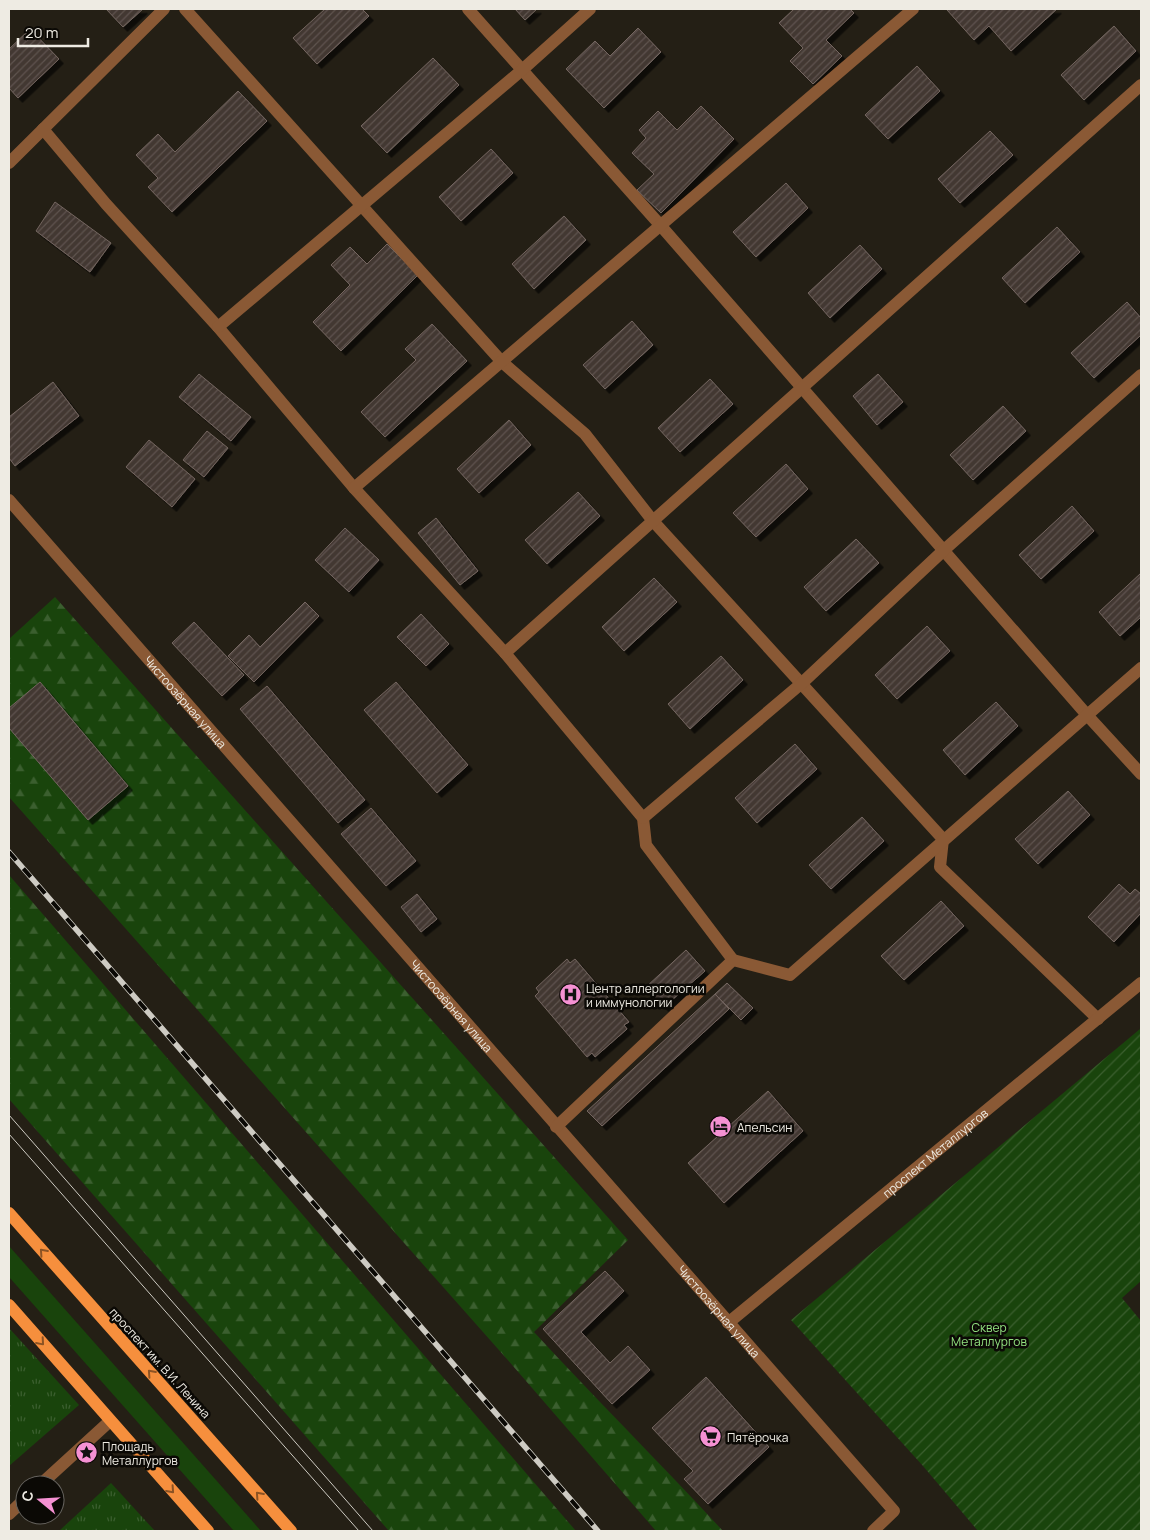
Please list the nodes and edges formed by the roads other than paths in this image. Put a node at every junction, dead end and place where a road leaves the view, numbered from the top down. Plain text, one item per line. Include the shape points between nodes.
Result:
1 (164, 9) edge
2 (185, 9) edge
3 (468, 9) edge
4 (590, 9) edge
5 (913, 9) edge
6 (522, 70) junction
7 (1141, 85) edge
8 (43, 129) junction
9 (9, 163) edge
10 (362, 205) junction
11 (661, 226) junction
12 (218, 327) junction
13 (502, 362) junction
14 (1141, 375) edge
15 (802, 388) junction
16 (354, 488) junction
17 (9, 500) edge
18 (653, 521) junction
19 (944, 550) junction
20 (504, 652) junction
21 (1141, 668) edge
22 (802, 683) junction
23 (1087, 715) junction
24 (1141, 774) edge
25 (643, 818) junction
26 (943, 839) junction
27 (733, 960) junction
28 (1141, 983) edge
29 (1098, 1019) junction
30 (556, 1127) junction
31 (9, 1213) edge
32 (9, 1305) edge
33 (728, 1323) junction
34 (110, 1421) junction
35 (51, 1475) edge
36 (208, 1531) edge
37 (291, 1531) edge
38 (873, 1531) edge

1 - 8 street
2 - 10 street
3 - 6 street
4 - 6 street
5 - 11 street
6 - 10 street
6 - 11 street
7 - 15 street
8 - 9 street
8 - 12 street
10 - 12 street
10 - 13 street
11 - 13 street
11 - 15 street
12 - 16 street
13 - 16 street
13 - 18 street via 586,434
14 - 19 street
15 - 18 street
15 - 19 street
16 - 20 street
17 - 30 street, Чистоозёрная улица
18 - 20 street
18 - 22 street
19 - 22 street
19 - 23 street
20 - 25 street
21 - 23 street
22 - 25 street
22 - 26 street
23 - 24 street
23 - 26 street
25 - 27 street via 646,845
26 - 27 street via 790,975
26 - 29 street via 940,867
27 - 30 street
28 - 29 street, проспект Металлургов
29 - 33 street, проспект Металлургов
30 - 33 street, Чистоозёрная улица
37 -> 31 main road, проспект им. В.И. Ленина
32 -> 34 main road
33 - 38 street, Чистоозёрная улица via 894,1512
34 - 35 street
34 -> 36 main road

